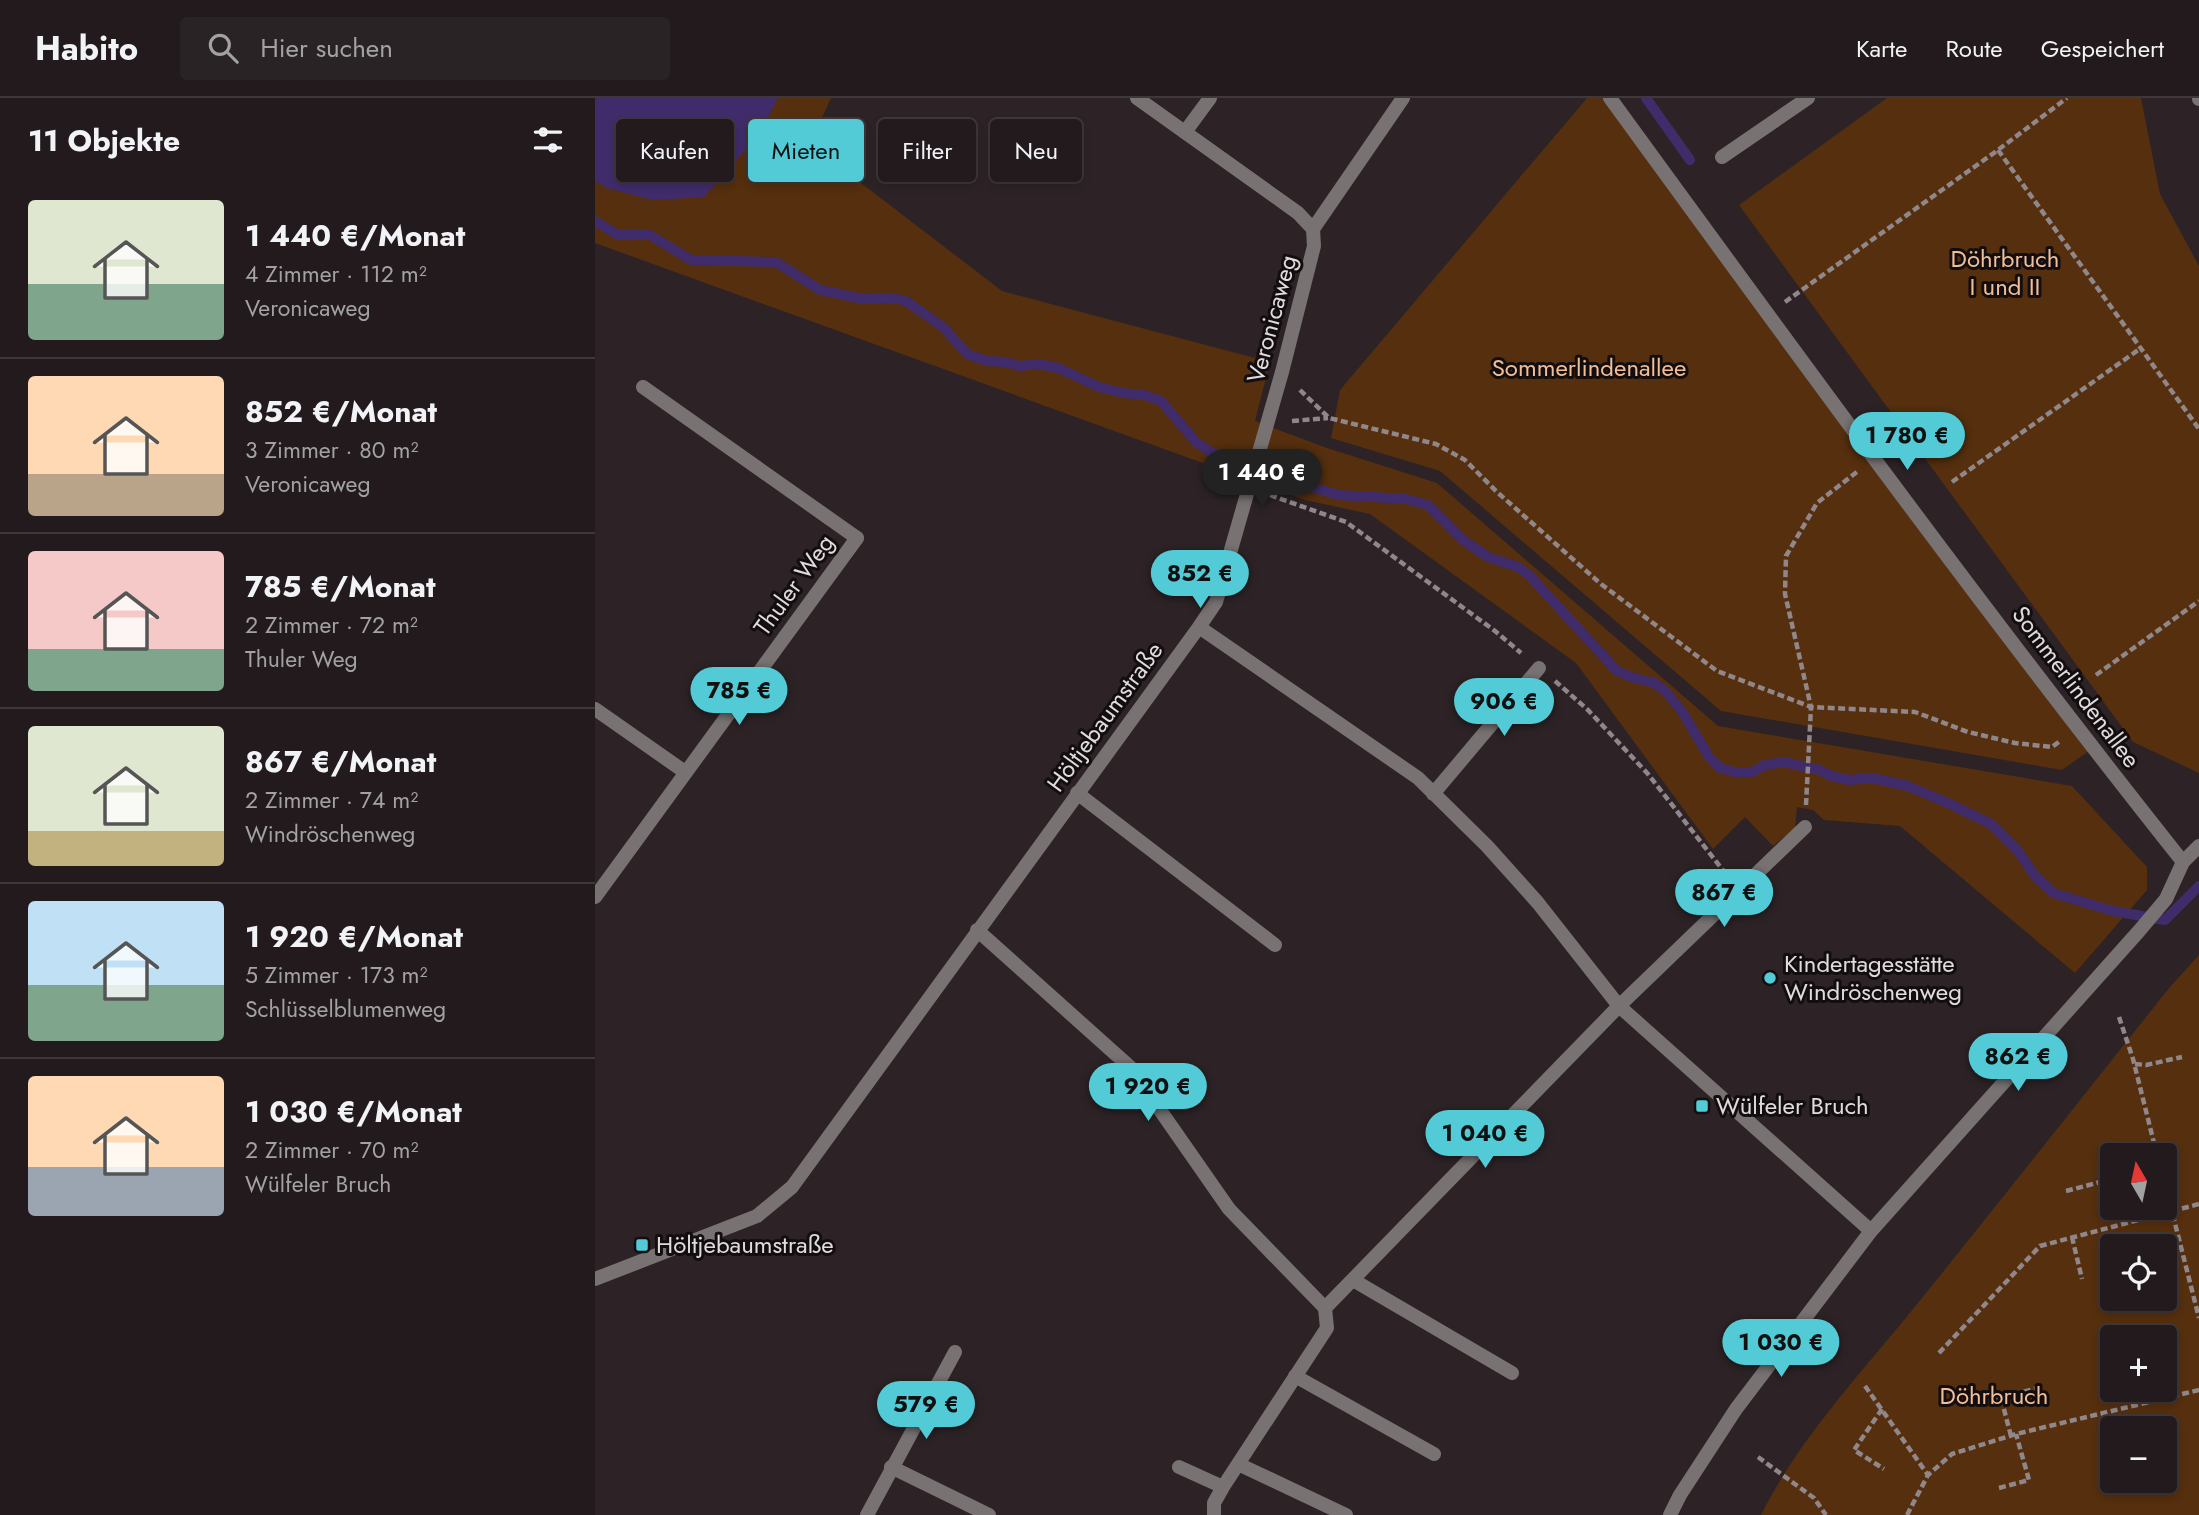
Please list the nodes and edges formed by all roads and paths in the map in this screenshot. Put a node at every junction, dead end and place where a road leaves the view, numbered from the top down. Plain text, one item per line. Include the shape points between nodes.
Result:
1 (1137, 98) edge
2 (1210, 98) edge
3 (1403, 98) edge
4 (1610, 98) edge
5 (1808, 98) edge
6 (2067, 98) edge
7 (1185, 132) junction
8 (1998, 150) junction
9 (1722, 157) dead end
10 (1313, 229) junction
11 (1767, 314) junction
12 (2141, 348) junction
13 (1282, 372) junction
14 (643, 387) dead end
15 (1329, 418) junction
16 (1268, 422) junction
17 (2199, 429) edge
18 (1875, 458) junction
19 (1952, 482) dead end
20 (2199, 601) edge
21 (1199, 627) junction
22 (1539, 668) dead end
23 (2096, 675) dead end
24 (1811, 707) junction
25 (595, 709) edge
26 (2077, 729) junction
27 (685, 772) junction
28 (1807, 782) dead end
29 (1077, 793) junction
30 (1433, 794) junction
31 (1805, 827) dead end
32 (2199, 846) edge
33 (2183, 862) junction
34 (595, 897) edge
35 (977, 930) junction
36 (1275, 945) dead end
37 (1619, 1006) junction
38 (2119, 1017) dead end
39 (2182, 1057) dead end
40 (2134, 1064) junction
41 (2154, 1143) edge
42 (2100, 1182) edge
43 (2066, 1191) dead end
44 (2199, 1204) edge
45 (2177, 1210) edge
46 (2138, 1220) edge
47 (2174, 1220) edge
48 (1871, 1231) junction
49 (2073, 1237) junction
50 (595, 1279) edge
51 (2082, 1279) dead end
52 (1353, 1280) junction
53 (1325, 1308) junction
54 (2199, 1318) edge
55 (955, 1352) dead end
56 (1939, 1353) dead end
57 (1512, 1373) dead end
58 (1296, 1376) junction
59 (1865, 1386) dead end
60 (2041, 1387) dead end
61 (2199, 1390) edge
62 (2001, 1398) junction
63 (1971, 1404) dead end
64 (1882, 1409) junction
65 (2014, 1435) junction
66 (1434, 1454) dead end
67 (1758, 1457) dead end
68 (1238, 1464) junction
69 (891, 1467) junction
70 (1179, 1467) dead end
71 (1884, 1469) dead end
72 (1928, 1475) junction
73 (1223, 1487) junction
74 (1999, 1488) dead end
75 (867, 1515) edge
76 (989, 1515) edge
77 (1214, 1515) edge
78 (1346, 1515) edge
79 (1670, 1515) edge
80 (1826, 1515) edge
81 (1907, 1515) edge

1 - 7 street, Veronicaweg
2 - 7 street
3 - 10 street
4 - 11 street, Sommerlindenallee
5 - 9 street
6 - 8 path
7 - 10 street, Veronicaweg via 1298,213
8 - 11 path
8 - 12 path
10 - 13 street, Veronicaweg via 1314,246
11 - 18 street, Sommerlindenallee
12 - 17 path
12 - 19 path
13 - 15 path
13 - 16 street, Veronicaweg
14 - 27 street, Thuler Weg via 857,538
15 - 16 path
15 - 24 path via 1436,444 1465,460 1601,584 1717,671
16 - 21 street, Veronicaweg via 1216,602
18 - 24 path via 1817,503 1786,556 1785,594
18 - 26 street, Sommerlindenallee
20 - 23 path
21 - 29 street, Höltjebaumstraße
21 - 30 street
22 - 30 street
24 - 26 path via 1915,712 1968,732 2052,747
24 - 28 path
25 - 27 street
26 - 33 street, Sommerlindenallee
27 - 34 street, Thuler Weg
29 - 35 street, Höltjebaumstraße
29 - 36 street
30 - 37 street via 1487,846
31 - 37 street
32 - 33 street
33 - 48 street via 2167,899
35 - 50 street, Höltjebaumstraße via 792,1187 757,1216
35 - 53 street via 1130,1067 1229,1209
37 - 48 street
37 - 52 street
38 - 40 path
39 - 40 path
40 - 41 path
42 - 43 path
44 - 45 path
46 - 49 path
47 - 54 path
48 - 79 street via 1736,1409
49 - 51 path
49 - 56 path via 2040,1246
52 - 53 street
52 - 57 street
53 - 58 street via 1327,1328
55 - 69 street
58 - 66 street
58 - 68 street
59 - 64 path
60 - 62 path
61 - 65 path
62 - 63 path
62 - 65 path
64 - 71 path via 1854,1450
64 - 72 path
65 - 72 path via 1952,1454
65 - 74 path via 2029,1480
67 - 80 path via 1814,1498
68 - 73 street
68 - 78 street
69 - 75 street
69 - 76 street
70 - 73 street
72 - 81 path
73 - 77 street via 1214,1503

